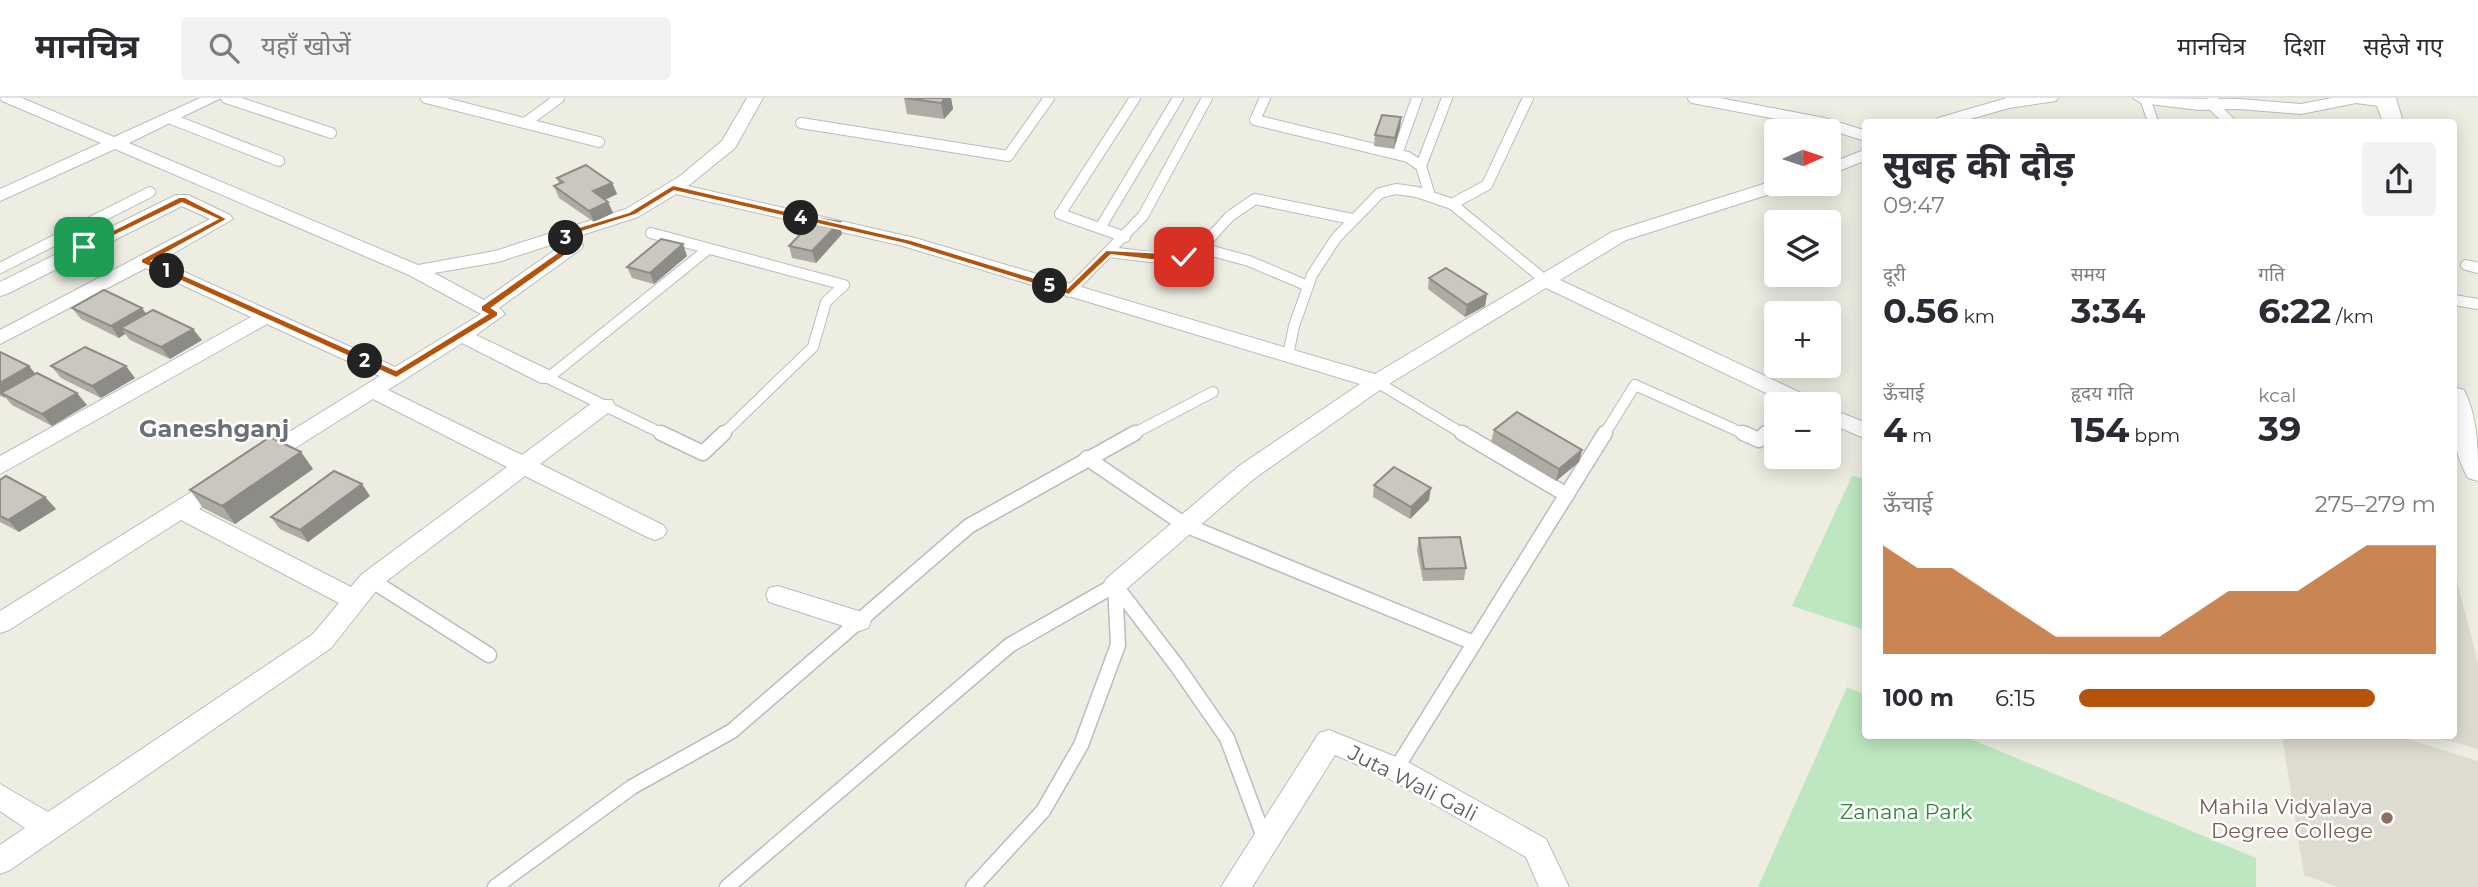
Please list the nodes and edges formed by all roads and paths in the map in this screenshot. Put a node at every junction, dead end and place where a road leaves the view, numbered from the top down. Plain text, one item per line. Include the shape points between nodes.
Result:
1 (8, 98) edge
2 (213, 98) edge
3 (226, 98) edge
4 (426, 98) edge
5 (467, 98) edge
6 (559, 98) edge
7 (755, 98) edge
8 (1049, 98) edge
9 (1135, 98) edge
10 (1178, 98) edge
11 (1208, 98) edge
12 (1265, 98) edge
13 (1417, 98) edge
14 (1447, 98) edge
15 (1528, 98) edge
16 (1693, 98) edge
17 (2050, 98) edge
18 (2144, 98) edge
19 (2009, 100) edge
20 (2212, 101) edge
21 (454, 106) junction
22 (2388, 108) edge
23 (2301, 116) edge
24 (169, 118) junction
25 (1953, 119) edge
26 (2152, 119) edge
27 (2227, 119) edge
28 (525, 123) junction
29 (801, 123) dead end
30 (331, 133) dead end
31 (1862, 135) edge
32 (599, 142) dead end
33 (115, 143) junction
34 (1397, 154) junction
35 (1862, 156) edge
36 (279, 161) dead end
37 (1841, 165) edge
38 (1421, 166) junction
39 (673, 188) junction
40 (1764, 190) edge
41 (150, 192) dead end
42 (0, 196) edge
43 (1430, 196) junction
44 (1452, 204) junction
45 (1352, 219) junction
46 (1100, 228) junction
47 (651, 233) dead end
48 (562, 235) junction
49 (1125, 237) junction
50 (1201, 248) junction
51 (707, 250) junction
52 (1109, 252) junction
53 (145, 261) junction
54 (2466, 265) dead end
55 (0, 268) edge
56 (2478, 268) edge
57 (416, 271) junction
58 (1546, 281) junction
59 (1308, 286) junction
60 (0, 290) edge
61 (1069, 292) junction
62 (2457, 300) edge
63 (2478, 304) edge
64 (485, 309) junction
65 (267, 316) junction
66 (461, 335) junction
67 (0, 338) edge
68 (1289, 355) junction
69 (396, 375) junction
70 (548, 378) junction
71 (1377, 382) junction
72 (372, 390) junction
73 (1213, 392) dead end
74 (1776, 392) edge
75 (604, 405) junction
76 (2457, 407) edge
77 (1841, 421) edge
78 (1862, 430) edge
79 (1764, 435) edge
80 (2470, 453) edge
81 (1087, 458) junction
82 (523, 465) junction
83 (0, 466) edge
84 (1567, 495) junction
85 (181, 509) junction
86 (1185, 525) junction
87 (655, 531) dead end
88 (370, 580) junction
89 (1115, 585) junction
90 (778, 595) dead end
91 (355, 600) junction
92 (859, 621) junction
93 (0, 623) edge
94 (1474, 643) junction
95 (489, 655) dead end
96 (1396, 769) junction
97 (0, 796) edge
98 (49, 828) junction
99 (1265, 840) junction
100 (0, 861) edge
101 (495, 887) edge
102 (727, 887) edge
103 (973, 887) edge
104 (1236, 887) edge
105 (1554, 887) edge

1 - 33 street
2 - 24 street
3 - 30 lane
4 - 21 lane
5 - 21 lane
6 - 28 lane
7 - 39 street via 729,144
8 - 29 lane via 1008,156
9 - 46 lane via 1060,214
10 - 46 lane
11 - 49 lane via 1143,216
12 - 34 lane via 1255,120
13 - 34 lane
14 - 38 lane
15 - 44 lane via 1487,185
16 - 31 lane
17 - 19 street
18 - 20 street
18 - 26 lane
19 - 25 street
20 - 23 street
20 - 27 lane
21 - 28 lane
22 - 23 street via 2356,98
24 - 33 street
24 - 36 lane
28 - 32 lane
33 - 42 street
33 - 57 street
34 - 38 lane
35 - 37 street
38 - 43 lane
39 - 48 street via 632,214
39 - 61 street via 908,242
40 - 58 street via 1619,236
41 - 55 lane
43 - 44 lane
43 - 45 lane via 1396,189 1380,193
44 - 58 lane
45 - 50 lane via 1255,200 1230,216
45 - 59 lane
46 - 49 lane
47 - 51 lane
48 - 57 street via 498,256
48 - 64 street via 574,245
49 - 52 lane
50 - 52 lane via 1184,257
50 - 59 lane via 1249,261
51 - 70 lane
51 - 75 lane via 844,285 826,302 813,347 704,453
52 - 61 lane
53 - 60 street via 224,219 182,199
53 - 65 street
53 - 67 street
54 - 56 lane
57 - 64 street
58 - 71 street
58 - 74 street
59 - 68 lane
61 - 68 street
62 - 63 lane
64 - 66 street via 495,314
65 - 69 street
65 - 83 street
66 - 69 street
66 - 70 street
68 - 71 street
69 - 72 street
70 - 75 lane
71 - 84 lane
71 - 86 street via 1247,472
72 - 82 street
72 - 85 street
73 - 81 lane
75 - 82 street
76 - 80 street
77 - 78 street
79 - 84 lane via 1759,440 1635,386
81 - 86 lane
81 - 92 lane via 969,526
82 - 87 street
82 - 88 street
84 - 94 lane
85 - 91 street
85 - 93 street
86 - 89 street
86 - 94 lane
88 - 91 street
88 - 95 lane
89 - 99 lane via 1227,738
89 - 102 lane via 1010,645
89 - 103 lane via 1118,645 1081,745 1043,811
90 - 92 street
91 - 98 street via 322,641
92 - 101 lane via 732,731 632,787
94 - 96 lane
96 - 99 street, Juta Wali Gali via 1329,741
96 - 105 street, Juta Wali Gali via 1536,848
97 - 98 street
98 - 100 street
99 - 104 street, Juta Wali Gali

